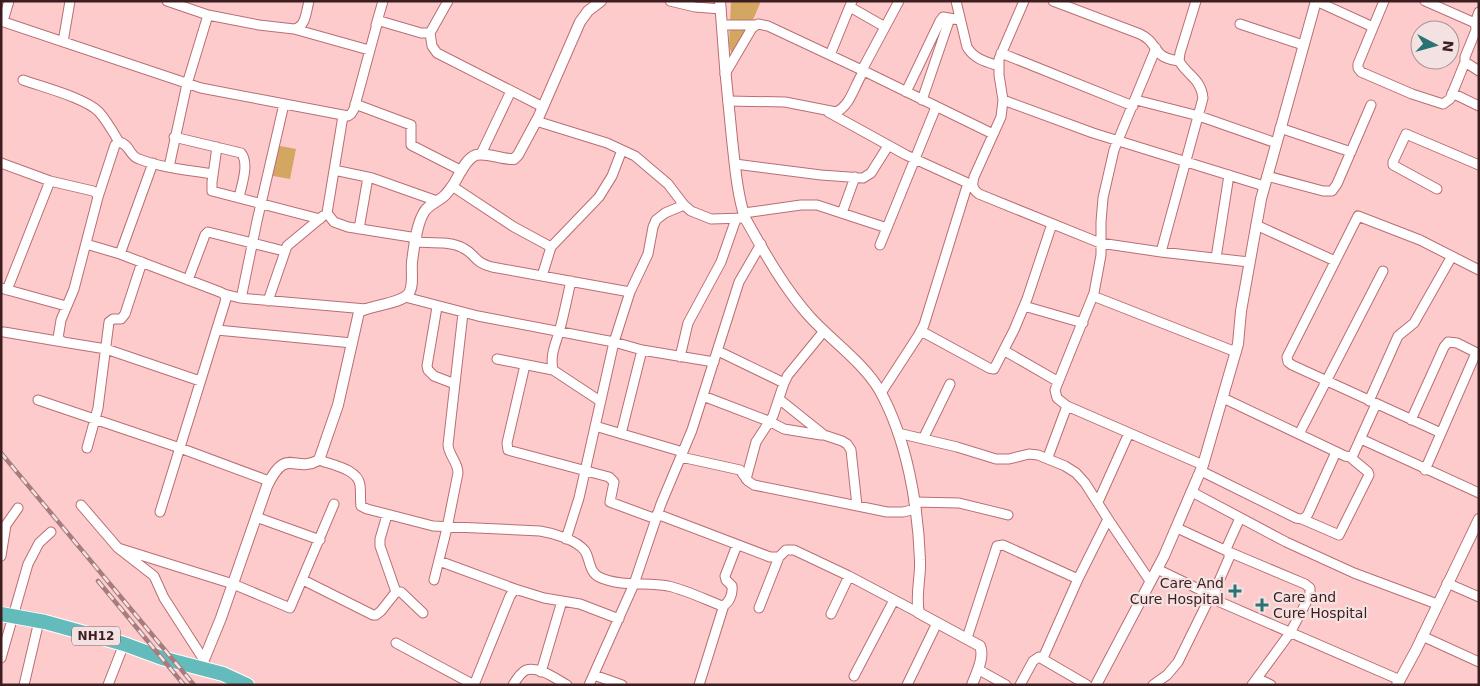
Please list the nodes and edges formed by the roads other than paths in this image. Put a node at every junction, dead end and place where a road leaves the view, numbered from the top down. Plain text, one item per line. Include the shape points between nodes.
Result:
1 (9, 1) edge
2 (70, 1) edge
3 (168, 1) edge
4 (309, 1) edge
5 (383, 1) edge
6 (448, 1) edge
7 (670, 1) edge
8 (899, 1) edge
9 (956, 1) edge
10 (1024, 1) edge
11 (1053, 1) edge
12 (1196, 1) edge
13 (1316, 1) edge
14 (1384, 1) edge
15 (1425, 1) edge
16 (596, 2) edge
17 (851, 4) edge
18 (721, 5) edge
19 (1479, 12) edge
20 (208, 14) junction
21 (950, 18) junction
22 (960, 20) junction
23 (2, 21) edge
24 (1240, 24) dead end
25 (722, 25) junction
26 (754, 25) junction
27 (885, 27) junction
28 (1373, 27) junction
29 (1476, 28) edge
30 (294, 29) junction
31 (375, 29) junction
32 (430, 32) junction
33 (63, 42) junction
34 (1303, 45) junction
35 (1156, 48) junction
36 (369, 50) junction
37 (1001, 53) junction
38 (830, 55) junction
39 (1179, 61) junction
40 (1465, 62) junction
41 (999, 66) junction
42 (864, 71) junction
43 (1479, 71) edge
44 (725, 74) junction
45 (23, 80) dead end
46 (187, 84) junction
47 (512, 91) junction
48 (906, 92) junction
49 (1452, 93) junction
50 (728, 100) junction
51 (922, 100) junction
52 (1003, 100) junction
53 (1134, 103) junction
54 (284, 104) junction
55 (355, 104) junction
56 (1370, 105) dead end
57 (1479, 106) edge
58 (543, 107) junction
59 (936, 107) junction
60 (827, 111) junction
61 (344, 116) junction
62 (1199, 116) junction
63 (536, 121) junction
64 (1280, 128) junction
65 (994, 134) junction
66 (174, 137) junction
67 (1117, 140) junction
68 (119, 142) junction
69 (1276, 143) junction
70 (888, 146) junction
71 (217, 147) junction
72 (622, 150) junction
73 (1350, 152) junction
74 (480, 154) junction
75 (915, 159) junction
76 (1, 163) edge
77 (153, 163) junction
78 (1186, 163) junction
79 (735, 164) junction
80 (1479, 165) edge
81 (168, 167) junction
82 (334, 170) junction
83 (462, 171) junction
84 (213, 174) junction
85 (1229, 175) junction
86 (368, 177) junction
87 (855, 177) junction
88 (50, 181) junction
89 (1266, 181) junction
90 (970, 184) junction
91 (452, 186) junction
92 (1437, 189) dead end
93 (98, 197) junction
94 (239, 198) junction
95 (437, 200) junction
96 (261, 203) junction
97 (684, 205) junction
98 (842, 213) junction
99 (323, 216) junction
100 (742, 217) junction
101 (1052, 224) junction
102 (1256, 225) junction
103 (359, 228) junction
104 (887, 228) junction
105 (416, 240) junction
106 (252, 243) junction
107 (1100, 243) junction
108 (86, 244) junction
109 (761, 244) junction
110 (880, 246) dead end
111 (551, 247) junction
112 (284, 250) junction
113 (1160, 252) junction
114 (120, 254) junction
115 (1452, 256) junction
116 (1216, 258) junction
117 (1335, 261) junction
118 (142, 262) junction
119 (1250, 262) junction
120 (1479, 270) edge
121 (1383, 271) dead end
122 (542, 276) junction
123 (188, 280) junction
124 (571, 281) junction
125 (4, 289) edge
126 (630, 292) junction
127 (224, 294) junction
128 (1093, 296) junction
129 (405, 297) junction
130 (240, 298) junction
131 (268, 301) junction
132 (66, 306) junction
133 (1024, 306) junction
134 (437, 307) junction
135 (366, 309) junction
136 (463, 313) junction
137 (1083, 323) junction
138 (217, 330) junction
139 (824, 331) junction
140 (921, 331) junction
141 (4, 332) dead end
142 (559, 332) junction
143 (63, 342) junction
144 (614, 342) junction
145 (352, 343) junction
146 (106, 349) junction
147 (642, 350) junction
148 (718, 351) junction
149 (1005, 351) junction
150 (1236, 352) junction
151 (1478, 353) edge
152 (680, 357) junction
153 (497, 359) dead end
154 (714, 362) junction
155 (525, 365) junction
156 (553, 370) junction
157 (200, 381) junction
158 (1058, 381) junction
159 (1327, 381) junction
160 (784, 383) junction
161 (456, 384) junction
162 (950, 384) dead end
163 (881, 393) junction
164 (703, 396) junction
165 (1223, 398) junction
166 (779, 399) junction
167 (38, 400) dead end
168 (600, 401) junction
169 (1373, 403) junction
170 (1067, 406) junction
171 (96, 420) junction
172 (1411, 420) junction
173 (771, 422) junction
174 (595, 426) junction
175 (898, 433) junction
176 (1129, 433) junction
177 (1441, 433) junction
178 (621, 434) junction
179 (1299, 434) junction
180 (824, 435) junction
181 (923, 439) junction
182 (1360, 439) junction
183 (87, 448) dead end
184 (180, 448) junction
185 (1336, 452) junction
186 (682, 455) junction
187 (1048, 457) junction
188 (1350, 457) junction
189 (319, 460) junction
190 (1202, 468) junction
191 (1426, 470) junction
192 (585, 472) junction
193 (746, 479) junction
194 (269, 481) junction
195 (1192, 492) junction
196 (1479, 493) edge
197 (1098, 502) junction
198 (334, 504) dead end
199 (81, 505) dead end
200 (857, 506) junction
201 (915, 506) junction
202 (18, 508) dead end
203 (160, 512) dead end
204 (387, 515) junction
205 (1008, 515) dead end
206 (657, 516) junction
207 (256, 517) junction
208 (1240, 518) junction
209 (1108, 519) junction
210 (1479, 519) edge
211 (1302, 520) junction
212 (447, 528) junction
213 (1177, 528) junction
214 (51, 532) dead end
215 (566, 538) junction
216 (320, 540) junction
217 (737, 545) junction
218 (118, 548) junction
219 (1228, 551) junction
220 (1, 556) edge
221 (779, 556) junction
222 (439, 561) junction
223 (1157, 569) junction
224 (849, 576) junction
225 (1078, 579) junction
226 (303, 580) junction
227 (434, 580) dead end
228 (1150, 581) junction
229 (1447, 583) junction
230 (233, 584) junction
231 (634, 584) junction
232 (515, 589) junction
233 (396, 592) junction
234 (1214, 596) junction
235 (1479, 597) edge
236 (894, 600) junction
237 (562, 601) junction
238 (1437, 604) junction
239 (724, 605) junction
240 (759, 608) dead end
241 (423, 613) dead end
242 (918, 613) junction
243 (8, 614) edge
244 (831, 614) dead end
245 (618, 619) junction
246 (42, 621) junction
247 (937, 623) junction
248 (1290, 633) junction
249 (1422, 636) junction
250 (967, 638) junction
251 (396, 643) dead end
252 (124, 644) junction
253 (1, 658) edge
254 (1043, 658) junction
255 (1479, 662) edge
256 (202, 663) junction
257 (979, 667) junction
258 (541, 672) junction
259 (594, 675) junction
260 (854, 676) dead end
261 (223, 679) edge
262 (1255, 681) edge
263 (1398, 682) edge
264 (244, 683) edge
265 (24, 685) edge
266 (108, 685) edge
267 (513, 685) edge
268 (567, 685) edge
269 (589, 685) edge
270 (622, 685) edge
271 (699, 685) edge
272 (907, 685) edge
273 (972, 685) edge
274 (1006, 685) edge
275 (1020, 685) edge
276 (1087, 685) edge
277 (1096, 685) edge
278 (1153, 685) edge
279 (1271, 685) edge

1 - 23 street
2 - 33 street
3 - 20 street
4 - 30 street via 303,24
5 - 31 street
6 - 32 street
7 - 18 street via 695,7
8 - 27 street
9 - 22 street
10 - 37 street
11 - 35 street via 1140,34
12 - 39 street
13 - 28 street
13 - 34 street
14 - 28 street
15 - 29 street
16 - 58 street via 580,22
17 - 27 street
17 - 38 street
18 - 25 street
19 - 29 street
20 - 30 street
20 - 46 street
21 - 22 street
21 - 48 street via 940,21
21 - 51 street
22 - 41 street via 970,53
23 - 33 street
24 - 34 street
25 - 26 street
25 - 44 street
26 - 38 street via 768,26
26 - 44 street
27 - 42 street
28 - 49 street via 1358,64 1361,72 1443,104
29 - 40 street
30 - 36 street
31 - 32 street via 380,21 421,33
31 - 36 street
32 - 47 street via 432,46 438,53
33 - 46 street
34 - 64 street
35 - 39 street via 1165,58
35 - 53 street
36 - 55 street
37 - 41 street
37 - 53 street
38 - 42 street
39 - 62 street via 1202,89
40 - 43 street
40 - 49 street
41 - 52 street
42 - 48 street
42 - 60 street via 842,109
44 - 50 street
45 - 68 street via 95,109
46 - 54 street
46 - 66 street
47 - 58 street
47 - 74 street
48 - 51 street
49 - 57 street
50 - 60 street via 785,102
50 - 79 street
51 - 59 street
52 - 65 street
52 - 67 street
53 - 62 street
53 - 67 street
54 - 61 street
54 - 96 street
55 - 61 street via 351,114
55 - 83 street via 411,125 411,145
56 - 73 street
58 - 63 street
59 - 65 street
59 - 75 street
60 - 70 street
61 - 82 street
62 - 69 street
62 - 78 street
63 - 72 street
63 - 74 street via 514,159
64 - 69 street
64 - 73 street
65 - 90 street
66 - 71 street
66 - 81 street
67 - 78 street
67 - 107 street via 1103,198
68 - 77 street via 127,145 136,158
68 - 93 street
69 - 89 street
70 - 75 street
70 - 87 street via 871,173 863,178
71 - 84 street
71 - 94 street via 243,156 245,165
72 - 97 street via 657,174
72 - 111 street via 599,197
73 - 89 street via 1338,184 1332,191
74 - 83 street via 474,156
75 - 90 street
75 - 104 street
76 - 88 street
77 - 81 street
77 - 114 street
78 - 85 street
78 - 113 street
79 - 87 street
79 - 100 street
80 - 92 street via 1406,134 1393,165
81 - 84 street
82 - 86 street
82 - 99 street
83 - 91 street
84 - 94 street via 212,191
85 - 89 street
85 - 116 street
86 - 95 street
86 - 103 street
87 - 98 street
88 - 93 street via 93,191
88 - 125 street
89 - 102 street
90 - 101 street via 979,194
90 - 140 street
91 - 95 street
91 - 111 street
93 - 108 street
94 - 96 street
95 - 105 street via 423,212
96 - 99 street
96 - 106 street
97 - 100 street via 711,219
97 - 126 street via 656,220 648,254
98 - 100 street via 809,204
98 - 104 street
99 - 103 street
99 - 112 street
100 - 109 street
100 - 152 street via 688,324
101 - 107 street
101 - 133 street
102 - 117 street
102 - 119 street
103 - 105 street
104 - 110 street
105 - 122 street via 459,246 470,252 479,263
105 - 129 street via 411,286
106 - 112 street
106 - 123 street via 208,232
106 - 130 street
107 - 113 street
107 - 128 street via 1099,270
108 - 114 street
108 - 132 street
109 - 139 street via 794,297
109 - 148 street via 740,282
111 - 122 street
112 - 131 street
113 - 116 street
114 - 118 street
115 - 117 street via 1358,216
115 - 120 street
115 - 169 street via 1414,323 1398,336
116 - 119 street
117 - 159 street via 1287,357 1292,365
118 - 123 street
118 - 146 street via 125,314 121,319 109,322
119 - 150 street
121 - 159 street
122 - 124 street
123 - 127 street
124 - 126 street
124 - 142 street
125 - 132 street
126 - 144 street
127 - 130 street
127 - 138 street via 226,299
128 - 137 street
128 - 150 street
129 - 134 street
129 - 135 street
130 - 131 street
131 - 135 street
132 - 143 street via 58,338
133 - 137 street
133 - 149 street
134 - 136 street
134 - 161 street via 427,366 434,376
135 - 145 street via 359,312
136 - 142 street
136 - 161 street
137 - 158 street
138 - 145 street
138 - 157 street
139 - 160 street
139 - 163 street via 872,378
140 - 149 street via 992,370
140 - 163 street
141 - 143 street
142 - 144 street
142 - 156 street via 552,355
143 - 146 street
144 - 147 street
144 - 168 street
145 - 189 street via 338,405
146 - 157 street
146 - 171 street
147 - 152 street
147 - 178 street
148 - 154 street
148 - 160 street
149 - 158 street
150 - 165 street
151 - 172 street via 1448,342
151 - 177 street
152 - 154 street
153 - 155 street
154 - 164 street
155 - 156 street
155 - 192 street via 508,450
156 - 168 street
157 - 184 street
158 - 170 street via 1057,398
159 - 169 street
159 - 179 street
160 - 166 street
161 - 212 street via 448,445 458,472
162 - 181 street
163 - 175 street
164 - 173 street
164 - 186 street
165 - 179 street
165 - 190 street
166 - 173 street
166 - 180 street
167 - 171 street
168 - 174 street
169 - 172 street
169 - 182 street
170 - 176 street
170 - 187 street
171 - 183 street
171 - 184 street
172 - 177 street
173 - 180 street via 784,429
173 - 193 street via 756,442
174 - 178 street
174 - 192 street
175 - 181 street
175 - 201 street
176 - 190 street
176 - 197 street
177 - 191 street
178 - 186 street
179 - 185 street
180 - 200 street via 842,441 850,450
181 - 187 street via 996,459 1030,454
182 - 188 street
182 - 191 street
184 - 194 street
184 - 203 street
185 - 188 street
185 - 211 street via 1308,514
186 - 193 street via 740,470
186 - 206 street
187 - 197 street via 1076,473
188 - 211 street via 1369,475 1339,535
189 - 194 street via 280,465
189 - 204 street via 356,476 360,484 361,506
190 - 195 street
190 - 211 street
191 - 196 street
192 - 206 street via 613,479 610,502 614,505
192 - 215 street
193 - 200 street via 754,485
194 - 207 street
195 - 208 street
195 - 213 street
197 - 209 street
198 - 216 street
199 - 218 street
200 - 201 street via 896,513
201 - 205 street via 950,502
201 - 242 street via 920,565
202 - 220 street via 6,525
204 - 212 street
204 - 233 street via 380,546
206 - 217 street
206 - 231 street
207 - 216 street
207 - 230 street
208 - 219 street
208 - 238 street via 1354,573
209 - 225 street
209 - 228 street
210 - 229 street
212 - 215 street via 540,531
212 - 222 street
213 - 219 street
213 - 223 street
214 - 243 street via 33,554
215 - 231 street via 585,551 598,577
216 - 226 street
217 - 221 street
217 - 239 street via 725,576 732,588
218 - 230 street
218 - 256 street via 154,576
219 - 234 street via 1229,558
219 - 248 street via 1310,588 1308,599
221 - 224 street via 790,549
221 - 240 street
222 - 227 street
222 - 232 street
223 - 228 street
223 - 234 street
224 - 236 street
224 - 244 street
225 - 250 street via 1003,544 997,546
225 - 254 street
226 - 230 street via 290,608
226 - 233 street via 372,615 381,612
228 - 277 street
229 - 235 street
229 - 238 street
230 - 256 street
231 - 239 street via 668,586
231 - 245 street
232 - 237 street
232 - 251 street via 474,685
233 - 241 street
234 - 248 street via 1220,602
234 - 278 street via 1178,662
236 - 242 street
236 - 260 street
237 - 245 street via 580,604
237 - 258 street
238 - 249 street
239 - 271 street
242 - 247 street
243 - 246 highway, NH12
243 - 253 street
245 - 259 street
246 - 252 highway, NH12
246 - 265 street
247 - 250 street
247 - 272 street
248 - 262 street
248 - 263 street
249 - 255 street
249 - 263 street
250 - 257 street via 980,646
252 - 256 highway, NH12 via 162,658
252 - 266 street
254 - 275 street via 1033,661
254 - 276 street
256 - 261 highway, NH12
257 - 273 street
257 - 274 street
258 - 267 street via 527,670
258 - 268 street
259 - 269 street
259 - 270 street
261 - 264 highway, NH12
262 - 279 street

